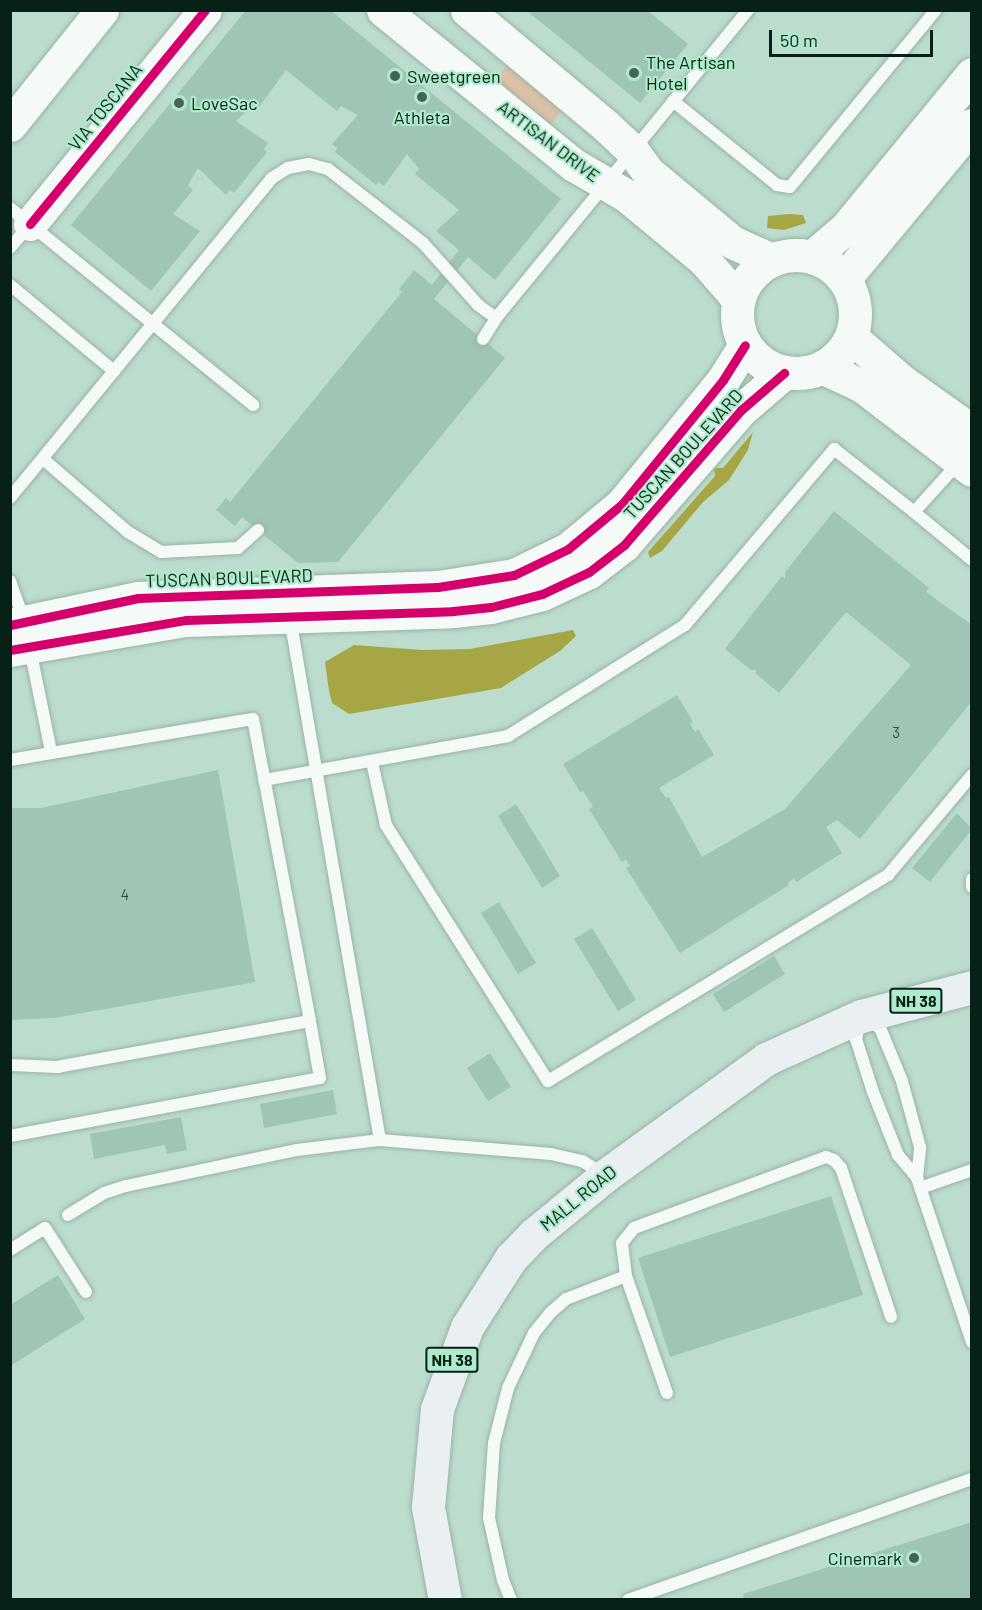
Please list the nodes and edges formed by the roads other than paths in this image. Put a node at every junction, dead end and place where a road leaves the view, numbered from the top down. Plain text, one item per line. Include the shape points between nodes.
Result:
1 (102, 10) edge
2 (205, 10) edge
3 (383, 10) edge
4 (467, 10) edge
5 (748, 10) edge
6 (936, 10) edge
7 (972, 74) edge
8 (673, 101) junction
9 (10, 124) edge
10 (972, 125) edge
11 (623, 141) junction
12 (594, 176) junction
13 (17, 226) edge
14 (812, 257) junction
15 (772, 260) junction
16 (844, 279) junction
17 (10, 285) edge
18 (738, 299) junction
19 (495, 318) junction
20 (153, 324) junction
21 (851, 337) junction
22 (483, 339) dead end
23 (745, 345) junction
24 (822, 367) junction
25 (114, 371) junction
26 (784, 373) junction
27 (253, 405) dead end
28 (972, 431) edge
29 (43, 459) junction
30 (968, 460) edge
31 (10, 498) edge
32 (914, 512) junction
33 (258, 530) dead end
34 (972, 560) edge
35 (10, 582) edge
36 (288, 604) junction
37 (19, 636) edge
38 (51, 751) junction
39 (10, 760) edge
40 (372, 762) junction
41 (318, 771) junction
42 (972, 775) edge
43 (264, 780) junction
44 (972, 879) edge
45 (972, 887) edge
46 (972, 987) edge
47 (861, 1016) junction
48 (310, 1021) junction
49 (10, 1065) edge
50 (10, 1136) edge
51 (380, 1140) junction
52 (972, 1170) edge
53 (606, 1175) junction
54 (919, 1183) junction
55 (68, 1215) dead end
56 (10, 1250) edge
57 (626, 1275) junction
58 (86, 1292) dead end
59 (891, 1317) dead end
60 (972, 1342) edge
61 (667, 1394) dead end
62 (972, 1479) edge
63 (445, 1599) edge
64 (511, 1599) edge
65 (628, 1599) edge

1 - 9 main road
2 - 13 main road, VIA TOSCANA
3 - 12 main road, ARTISAN DRIVE
4 - 11 main road
5 - 8 lane
6 - 8 lane via 790,187 777,185
7 - 14 main road via 846,228
8 - 11 lane
10 - 16 main road
11 - 12 lane
11 - 15 main road via 649,172 732,242
12 - 18 main road, ARTISAN DRIVE via 627,196 704,260
12 - 19 lane
13 - 20 lane
14 - 15 main road via 791,255
14 - 16 main road via 830,265
15 - 18 main road via 755,271
16 - 21 main road via 853,297
17 - 25 lane
18 - 23 main road via 738,326
19 - 20 lane via 453,279 423,243 328,169 309,164 288,168 272,178
19 - 22 lane
20 - 25 lane
20 - 27 lane
21 - 24 main road via 834,360
21 - 28 main road via 903,382
23 - 26 main road via 755,357
23 - 36 main road, TUSCAN BOULEVARD via 723,380 622,504 597,528 541,564 478,583
24 - 26 main road via 804,373
24 - 30 main road via 862,386
25 - 29 lane
26 - 36 main road, TUSCAN BOULEVARD via 741,410 624,545 573,581 542,594 491,607
29 - 31 lane
29 - 33 lane via 128,532 161,552 238,548
30 - 32 lane
32 - 34 lane
32 - 40 lane via 834,449 685,625 508,736
35 - 37 lane
36 - 37 main road, TUSCAN BOULEVARD via 186,620
36 - 41 lane
37 - 38 lane
38 - 39 lane
38 - 43 lane via 253,719
40 - 41 lane
40 - 42 lane via 386,825 548,1081 888,875
41 - 43 lane
41 - 51 lane
43 - 48 lane
44 - 45 lane
46 - 47 main road, MALL ROAD / NH 38
47 - 53 main road, MALL ROAD / NH 38 via 765,1059
47 - 54 lane via 856,1039 873,1092 898,1155
47 - 54 lane via 880,1028 902,1081 920,1147
48 - 49 lane via 58,1067
48 - 50 lane via 320,1078
51 - 53 lane via 551,1154 582,1161
51 - 55 lane via 297,1150 126,1186 104,1193
52 - 54 lane
53 - 63 main road, MALL ROAD / NH 38 via 511,1258 479,1304 455,1353 437,1409 428,1476 430,1537
54 - 60 lane
56 - 58 lane via 45,1228
57 - 59 lane via 622,1243 634,1228 826,1157 841,1168
57 - 61 lane
57 - 64 lane via 566,1299 550,1313 534,1333 508,1388 494,1443 489,1518
62 - 65 lane

